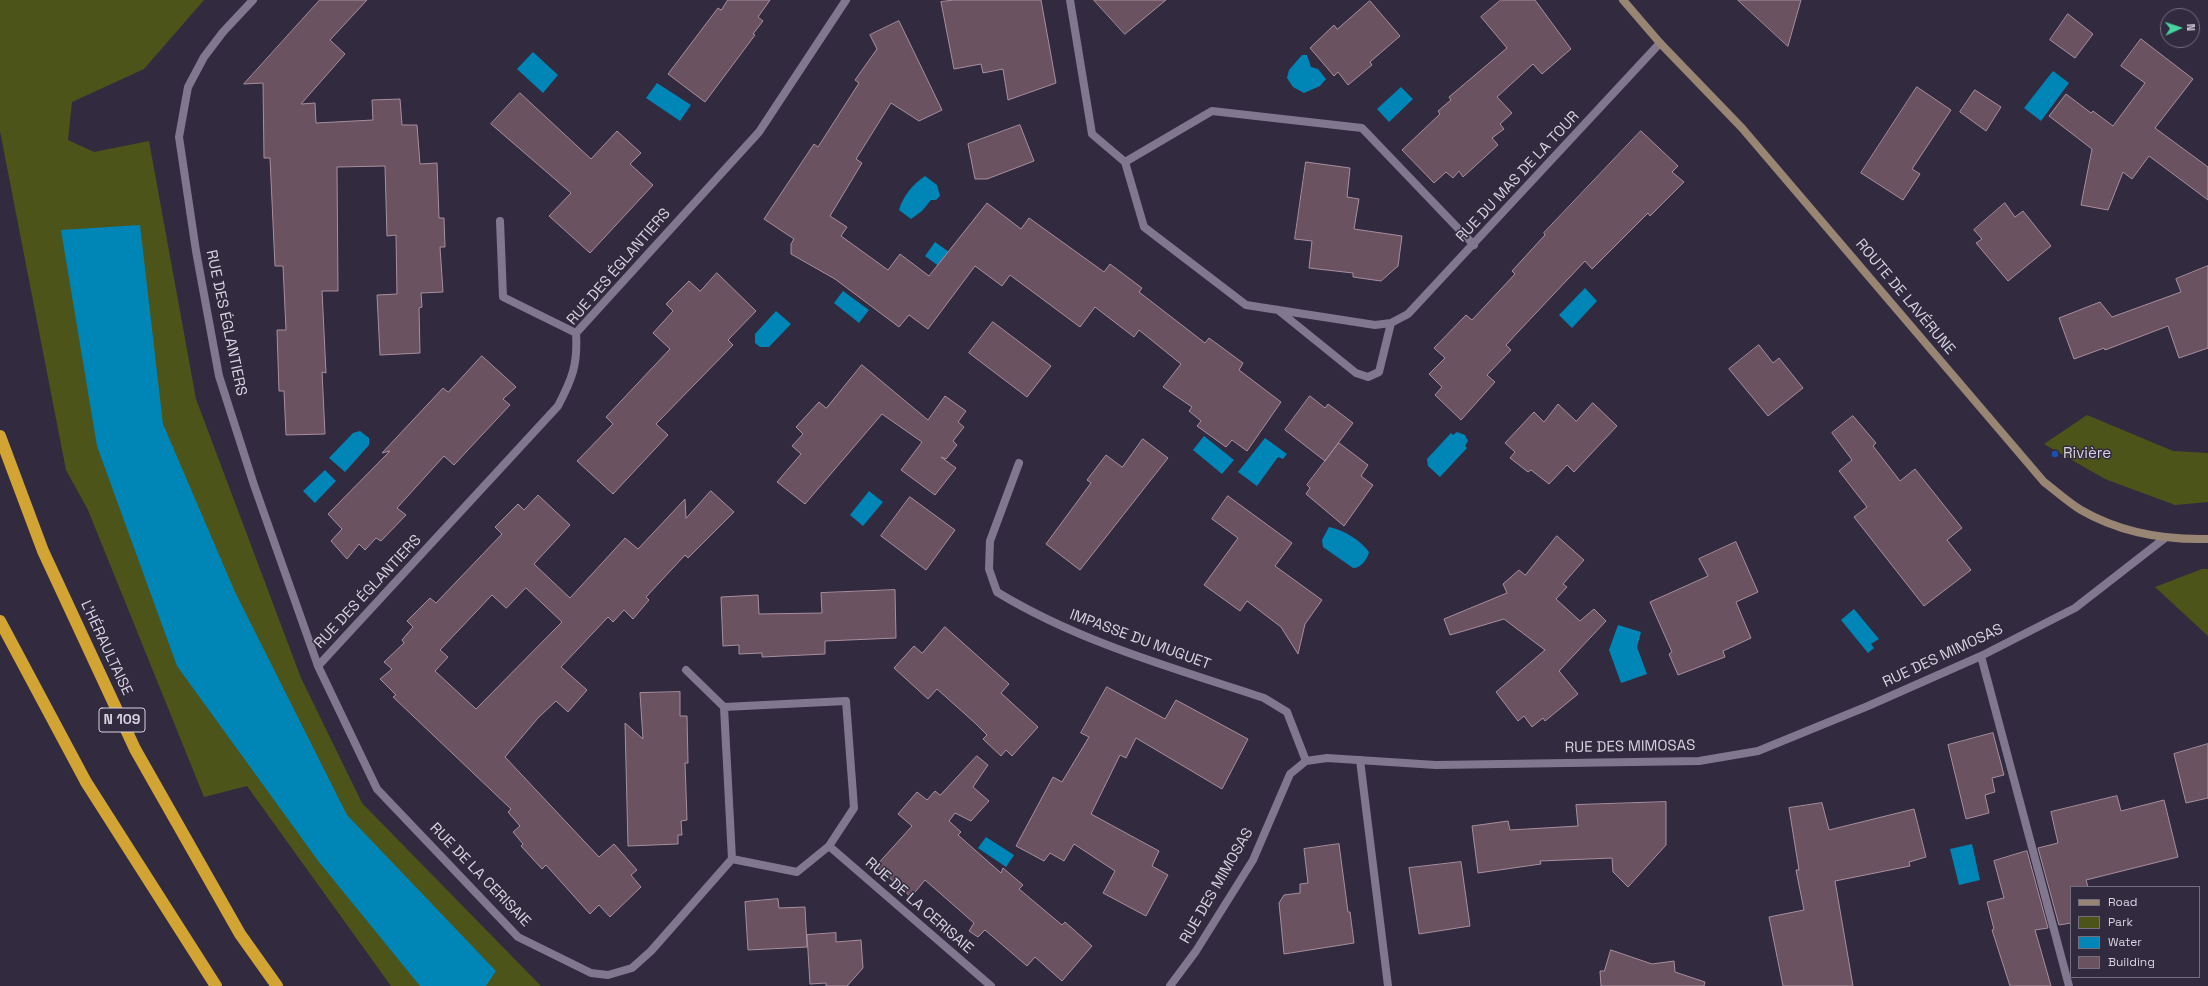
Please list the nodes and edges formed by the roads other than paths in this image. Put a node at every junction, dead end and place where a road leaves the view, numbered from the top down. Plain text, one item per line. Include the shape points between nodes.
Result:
1 (253, 0) edge
2 (846, 0) edge
3 (1070, 0) edge
4 (1623, 0) edge
5 (1660, 43) junction
6 (1125, 162) junction
7 (500, 221) dead end
8 (1474, 245) junction
9 (1277, 309) junction
10 (1391, 323) junction
11 (576, 334) junction
12 (0, 436) edge
13 (1019, 463) dead end
14 (2165, 538) junction
15 (2208, 539) edge
16 (0, 621) edge
17 (1981, 656) junction
18 (318, 666) junction
19 (686, 670) dead end
20 (724, 707) junction
21 (1360, 760) junction
22 (1306, 761) junction
23 (829, 846) junction
24 (732, 859) junction
25 (216, 986) edge
26 (277, 986) edge
27 (991, 986) edge
28 (1170, 986) edge
29 (1388, 986) edge
30 (2069, 986) edge

1 - 18 street, RUE DES ÉGLANTIERS via 204,57 188,87 179,136 196,251 219,376 254,485
2 - 11 street, RUE DES ÉGLANTIERS via 759,132
3 - 6 street via 1092,134
4 - 5 street, ROUTE DE LAVÉRUNE
5 - 8 street, RUE DU MAS DE LA TOUR
5 - 14 street, ROUTE DE LAVÉRUNE via 1742,128 2044,482 2081,510 2122,527
6 - 8 street via 1212,111 1362,128
6 - 9 street, RUE DU MAS DE LA TOUR via 1144,227 1246,305
7 - 11 street via 503,297
8 - 10 street, RUE DU MAS DE LA TOUR via 1408,314
9 - 10 street, RUE DU MAS DE LA TOUR via 1375,325
9 - 10 street via 1356,373 1368,377 1379,372
11 - 18 street, RUE DES ÉGLANTIERS via 577,356 570,384 558,406
12 - 26 highway, L'HÉRAULTAISE / N 109 via 43,551 135,749 240,934
13 - 22 street, IMPASSE DU MUGUET via 990,541 989,569 996,592 1031,614 1100,643 1264,698 1287,712
14 - 15 street, ROUTE DE LAVÉRUNE
14 - 17 street, RUE DES MIMOSAS via 2075,608
16 - 25 highway via 86,782
17 - 21 street, RUE DES MIMOSAS via 1758,751 1691,761 1436,765
17 - 30 street
18 - 24 street, RUE DE LA CERISAIE via 377,789 518,937 591,973 608,975 632,968 651,951
19 - 20 street
20 - 23 street via 846,701 854,808
20 - 24 street
21 - 22 street, RUE DES MIMOSAS via 1327,758
21 - 29 street
22 - 28 street, RUE DES MIMOSAS via 1290,774 1253,860 1196,951
23 - 24 street via 797,872
23 - 27 street, RUE DE LA CERISAIE

